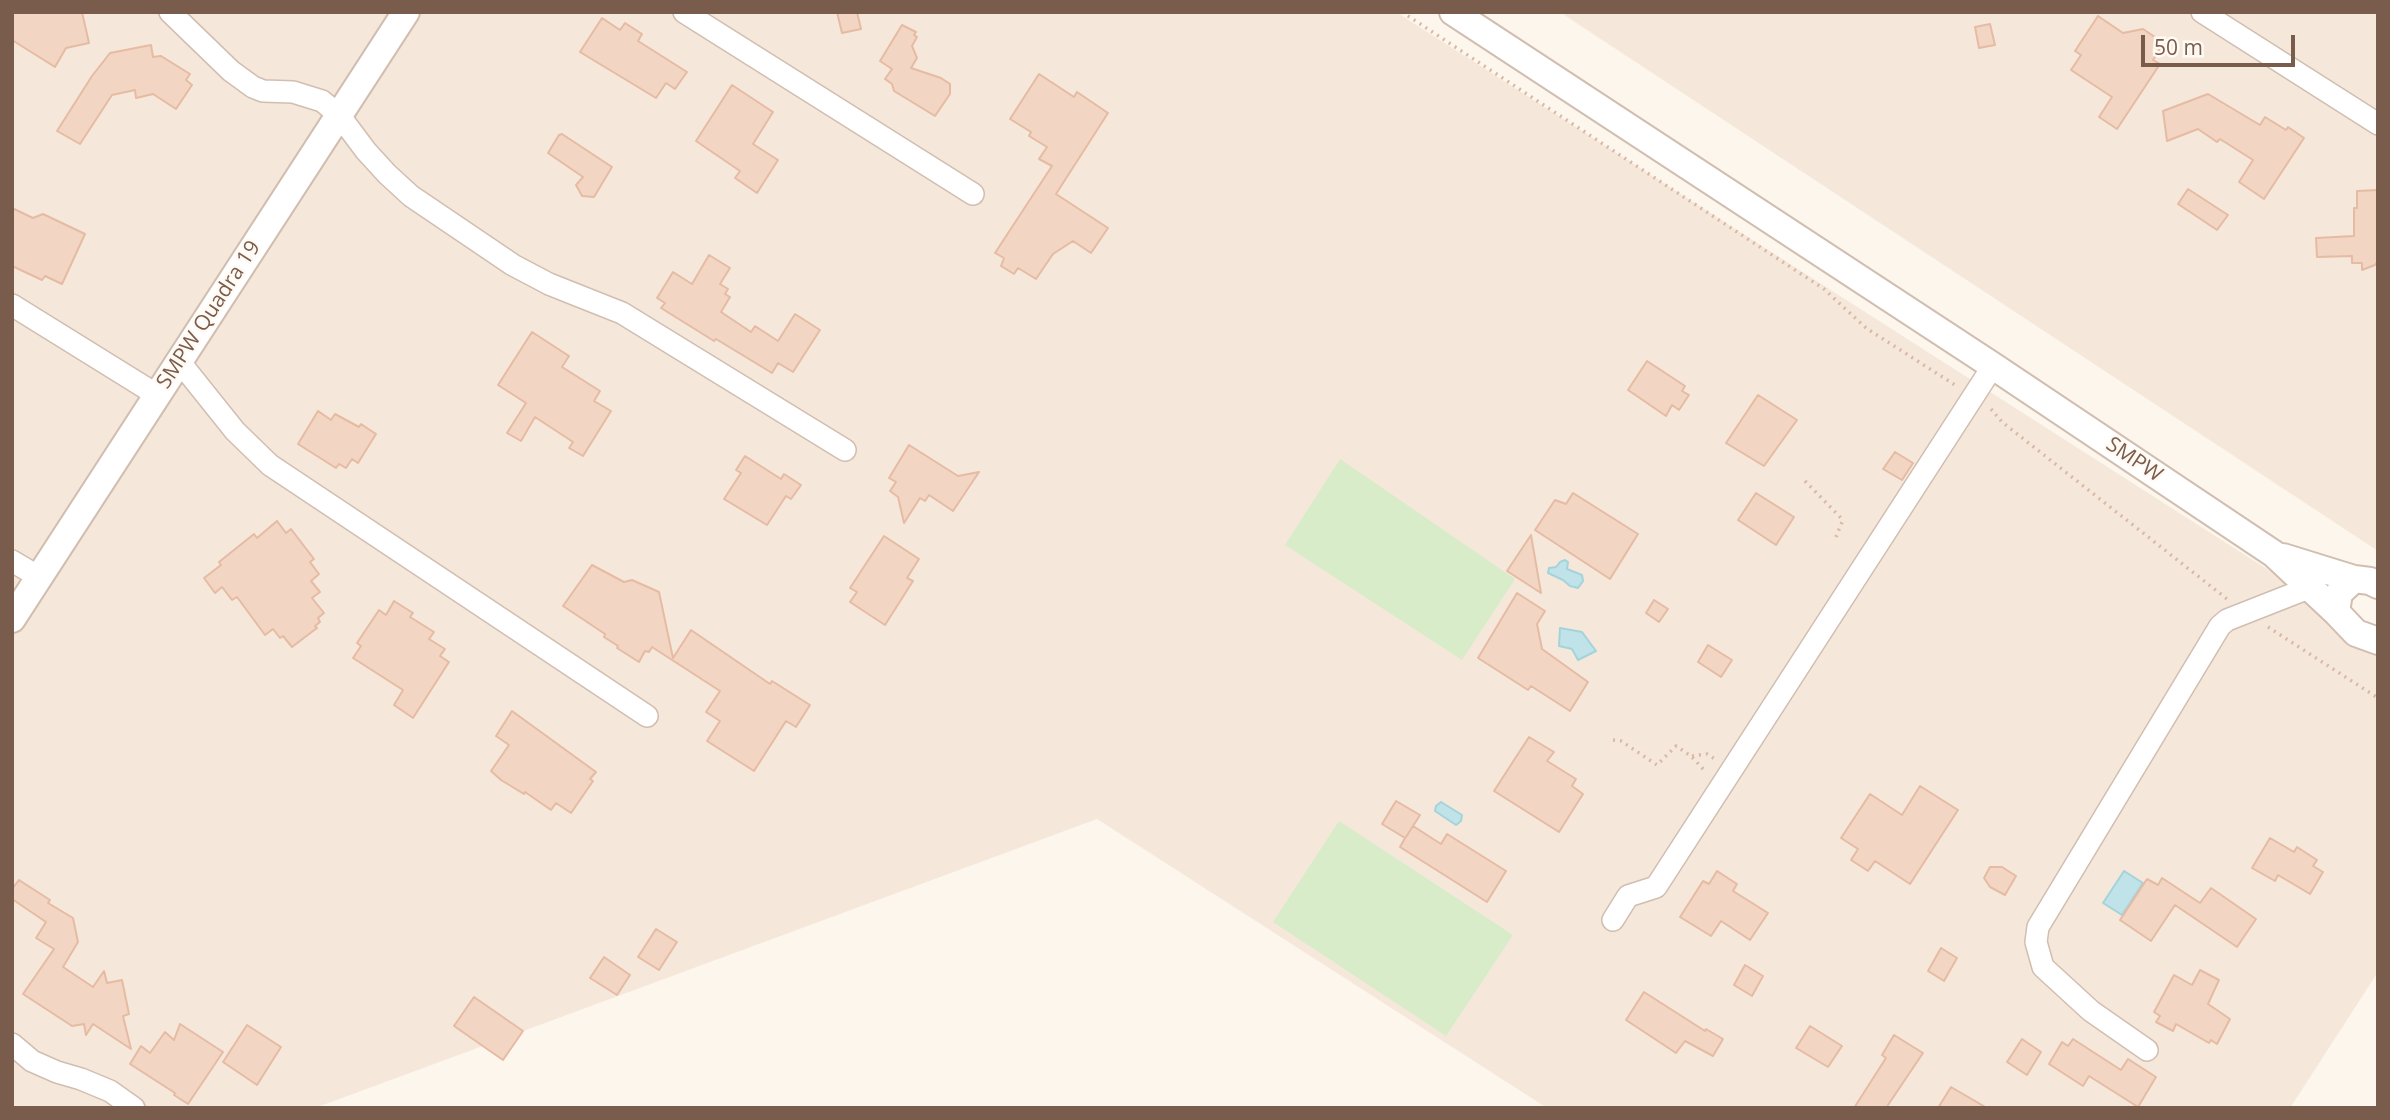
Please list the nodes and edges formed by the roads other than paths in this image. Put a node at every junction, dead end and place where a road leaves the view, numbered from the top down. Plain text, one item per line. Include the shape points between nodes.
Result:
1 (170, 12) edge
2 (406, 12) edge
3 (684, 12) edge
4 (1452, 12) edge
5 (2202, 12) edge
6 (339, 115) junction
7 (2378, 124) edge
8 (974, 194) dead end
9 (12, 305) edge
10 (179, 361) junction
11 (1993, 366) junction
12 (157, 395) junction
13 (845, 450) dead end
14 (2274, 554) junction
15 (12, 561) edge
16 (39, 578) junction
17 (2370, 580) edge
18 (2311, 587) junction
19 (2336, 612) junction
20 (12, 619) edge
21 (2378, 640) edge
22 (647, 716) dead end
23 (1613, 920) dead end
24 (12, 1044) edge
25 (2147, 1050) dead end
26 (134, 1108) edge

1 - 6 street via 253,88 309,96
2 - 6 street, SMPW Quadra 19
3 - 8 street
4 - 11 street, SMPW
5 - 7 street
6 - 10 street, SMPW Quadra 19
6 - 13 street via 366,151 411,196 489,249 549,284 622,313
9 - 12 street
10 - 12 street, SMPW Quadra 19
10 - 22 street via 235,431 270,465
11 - 14 street, SMPW
11 - 23 street via 1656,887 1628,896
12 - 16 street, SMPW Quadra 19
14 - 17 street, SMPW
14 - 18 street, SMPW
15 - 16 street
16 - 20 street, SMPW Quadra 19
17 - 19 street via 2339,593
18 - 19 street, SMPW
18 - 25 street via 2220,626 2038,927 2036,942 2043,967 2091,1011
19 - 21 street, SMPW via 2357,633
24 - 26 street via 32,1060 110,1091

